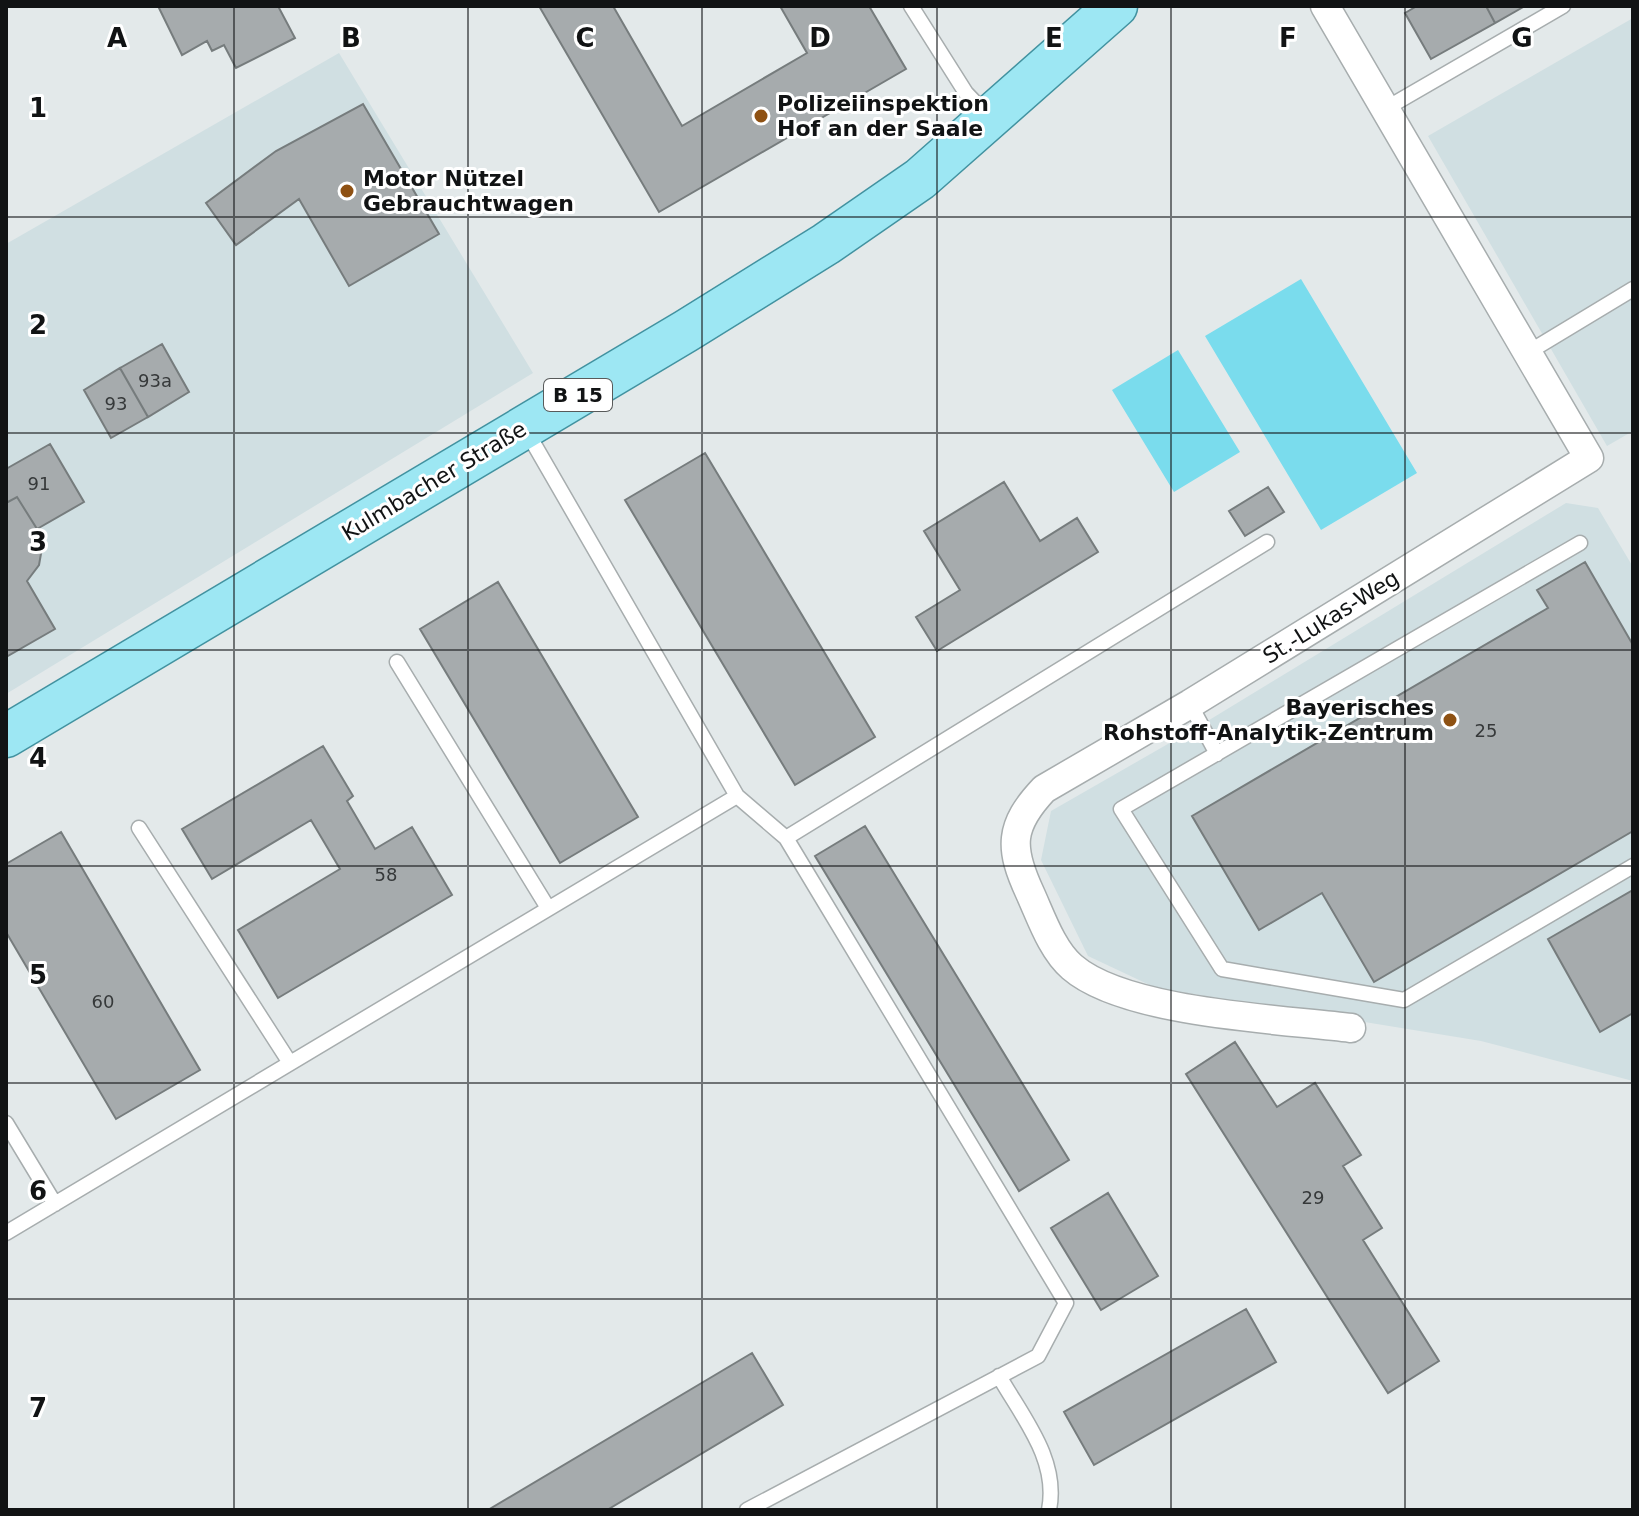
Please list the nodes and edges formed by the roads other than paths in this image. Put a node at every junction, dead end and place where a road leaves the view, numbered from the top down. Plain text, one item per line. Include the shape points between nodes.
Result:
1 (911, 6) edge
2 (1116, 6) edge
3 (1325, 6) edge
4 (1563, 6) edge
5 (1385, 109) junction
6 (991, 120) junction
7 (1633, 289) edge
8 (1527, 353) junction
9 (524, 427) junction
10 (1267, 542) dead end
11 (1580, 543) dead end
12 (397, 662) dead end
13 (1190, 704) junction
14 (6, 736) edge
15 (1217, 754) junction
16 (737, 796) junction
17 (139, 828) dead end
18 (786, 838) junction
19 (1633, 866) edge
20 (548, 908) junction
21 (1351, 1028) dead end
22 (290, 1063) junction
23 (6, 1123) edge
24 (55, 1204) junction
25 (6, 1233) edge
26 (999, 1376) junction
27 (747, 1510) edge
28 (1049, 1510) edge

1 - 6 lane via 966,93
2 - 6 main road, Kulmbacher Straße / B 15
3 - 5 street, St.-Lukas-Weg
4 - 5 lane
5 - 8 street, St.-Lukas-Weg
6 - 9 main road, Kulmbacher Straße / B 15 via 920,179 826,244
7 - 8 lane
8 - 13 street, St.-Lukas-Weg via 1589,458
9 - 14 main road, Kulmbacher Straße / B 15
9 - 16 lane
10 - 18 lane
11 - 15 lane
12 - 20 lane
13 - 15 lane
13 - 21 street, St.-Lukas-Weg via 1044,789 1027,807 1015,833 1016,862 1049,935 1071,967 1114,992 1149,1002
15 - 19 lane via 1121,809 1222,969 1404,1000
16 - 18 lane
16 - 20 lane
17 - 22 lane
18 - 26 lane via 1066,1303 1038,1356
20 - 22 lane
22 - 24 lane
23 - 24 lane
24 - 25 lane
26 - 27 lane
26 - 28 lane via 1045,1456 1053,1488

